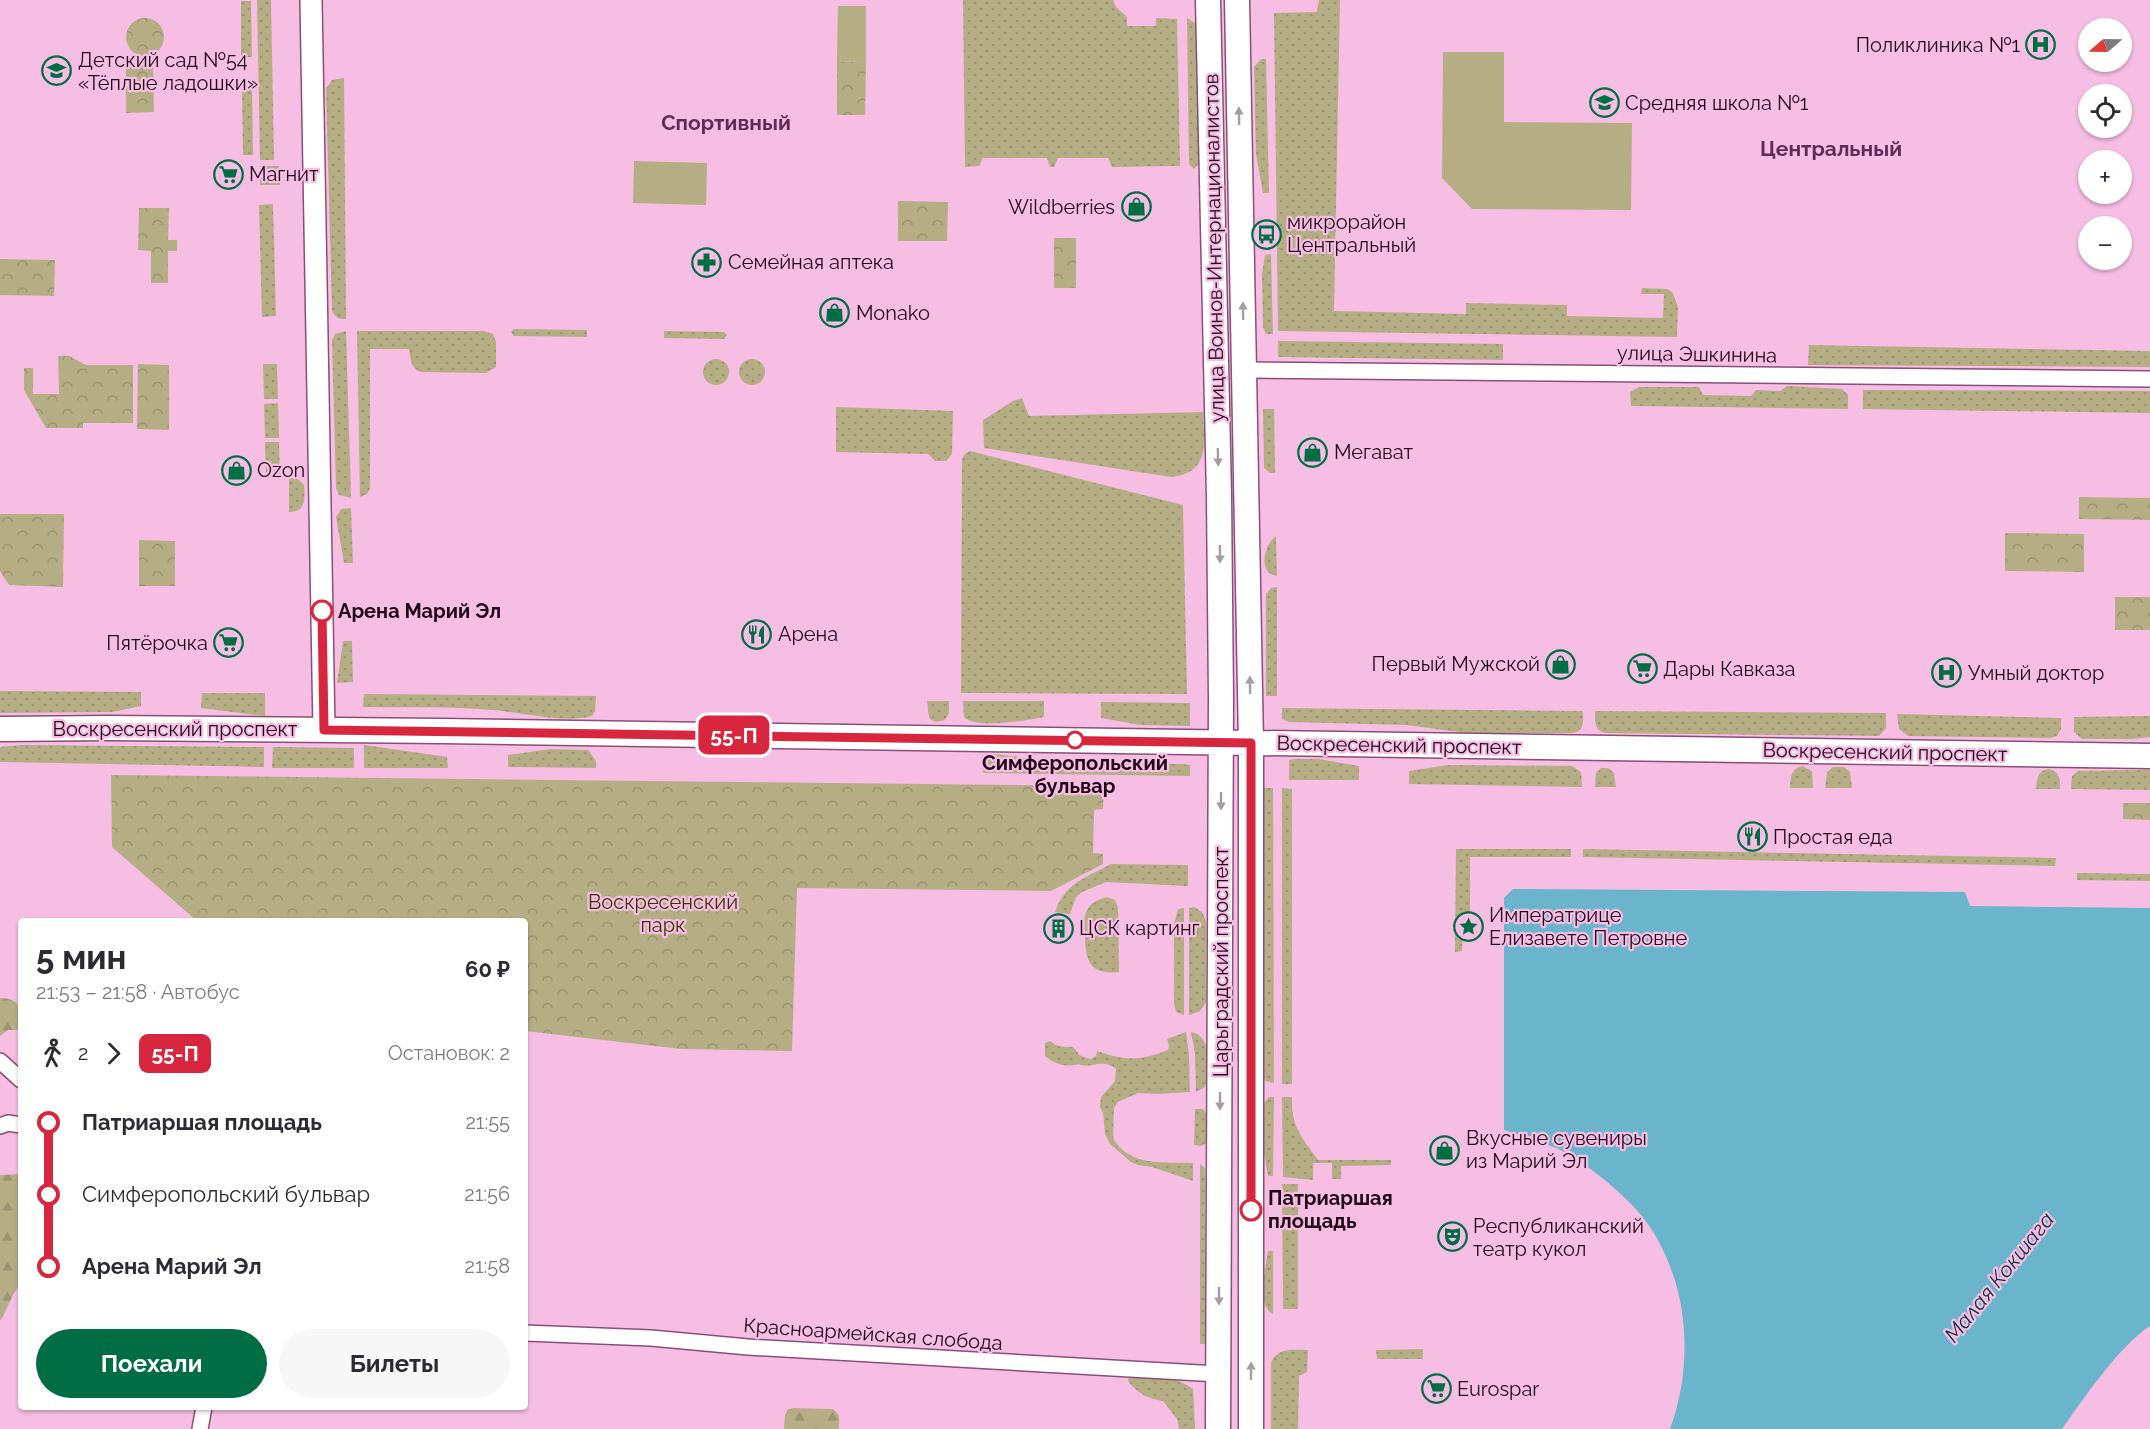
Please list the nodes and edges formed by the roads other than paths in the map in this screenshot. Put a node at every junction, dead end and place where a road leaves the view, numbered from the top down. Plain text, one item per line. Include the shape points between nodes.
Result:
1 (311, 0) edge
2 (1208, 0) edge
3 (1237, 0) edge
4 (1244, 370) junction
5 (2150, 380) edge
6 (1246, 495) joint
7 (1219, 496) joint
8 (0, 729) edge
9 (324, 730) junction
10 (1222, 742) junction
11 (1251, 743) junction
12 (2150, 756) edge
13 (0, 1061) edge
14 (18, 1077) edge
15 (18, 1125) edge
16 (0, 1126) edge
17 (528, 1333) edge
18 (1218, 1374) junction
19 (203, 1410) edge
20 (200, 1429) edge
21 (1218, 1429) edge
22 (1251, 1429) edge

1 - 9 main road
2 -> 7 main road, улица Воинов-Интернационалистов
4 -> 3 main road, улица Воинов-Интернационалистов
4 - 5 street, улица Эшкинина
4 - 6 main road, улица Воинов-Интернационалистов
11 -> 6 main road, Царьградский проспект
7 -> 10 main road, Царьградский проспект
8 - 9 main road, Воскресенский проспект
9 - 10 main road, Воскресенский проспект
10 - 11 main road, Воскресенский проспект
10 -> 18 main road, Царьградский проспект
11 - 12 main road, Воскресенский проспект
22 -> 11 main road, Царьградский проспект
13 - 14 street
15 - 16 street
17 - 18 street, Красноармейская слобода
18 - 21 main road, Царьградский проспект
19 - 20 street

